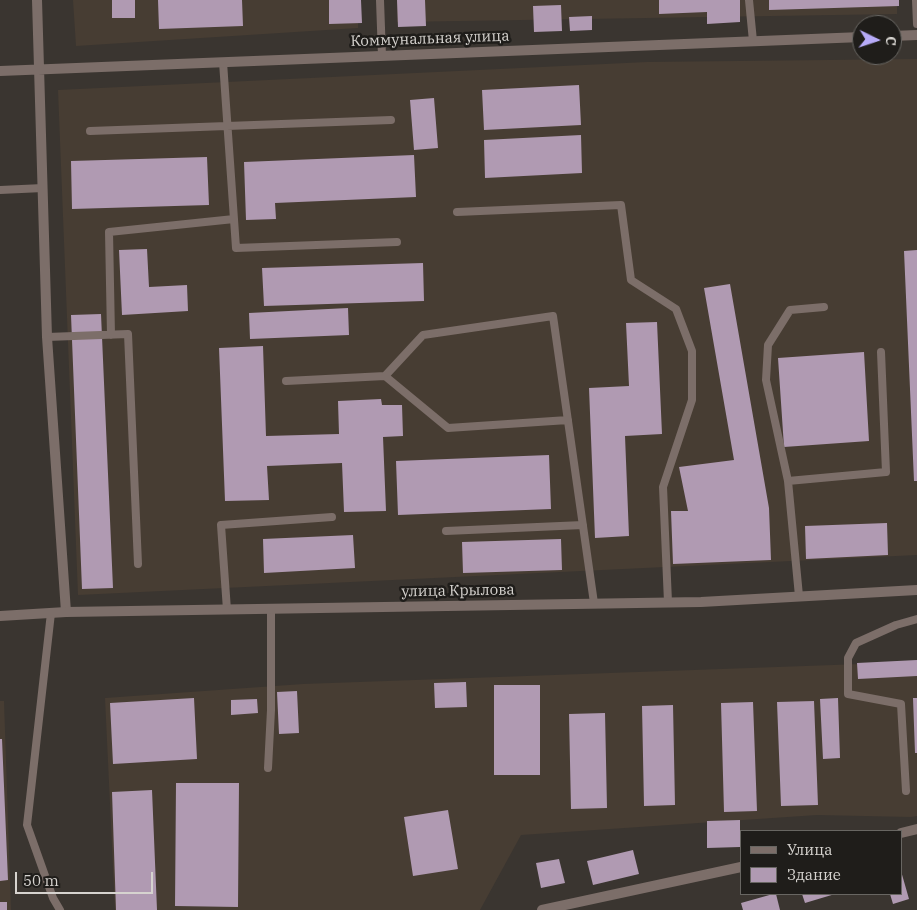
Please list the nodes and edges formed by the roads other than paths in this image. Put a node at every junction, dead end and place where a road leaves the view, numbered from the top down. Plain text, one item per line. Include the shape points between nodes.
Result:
1 (37, 0) edge
2 (380, 0) edge
3 (750, 0) edge
4 (916, 0) edge
5 (917, 24) edge
6 (917, 35) edge
7 (902, 36) edge
8 (852, 37) edge
9 (753, 41) junction
10 (382, 56) junction
11 (223, 62) junction
12 (39, 70) junction
13 (0, 71) edge
14 (391, 120) dead end
15 (227, 126) junction
16 (90, 131) dead end
17 (44, 188) junction
18 (0, 190) edge
19 (457, 212) dead end
20 (234, 219) junction
21 (397, 242) dead end
22 (824, 307) dead end
23 (111, 335) junction
24 (47, 337) junction
25 (881, 352) dead end
26 (385, 376) junction
27 (286, 381) dead end
28 (568, 420) junction
29 (788, 481) junction
30 (332, 517) dead end
31 (583, 525) junction
32 (446, 531) dead end
33 (138, 564) dead end
34 (917, 590) edge
35 (799, 596) junction
36 (668, 602) junction
37 (594, 603) junction
38 (271, 609) junction
39 (227, 610) junction
40 (66, 612) junction
41 (51, 613) junction
42 (0, 616) edge
43 (917, 619) edge
44 (268, 768) dead end
45 (906, 791) dead end
46 (917, 829) edge
47 (902, 833) edge
48 (740, 867) edge
49 (60, 910) edge
50 (542, 910) edge

1 - 12 street
2 - 10 lane
3 - 9 lane
4 - 5 lane
6 - 7 street
8 - 9 street, Коммунальная улица
9 - 10 street, Коммунальная улица
10 - 11 street, Коммунальная улица
11 - 12 street, Коммунальная улица
11 - 15 lane
12 - 13 street, Коммунальная улица
12 - 17 street
14 - 15 lane
15 - 16 lane
15 - 20 lane
17 - 18 lane
17 - 24 street
19 - 36 lane via 621,205 631,280 676,309 692,351 692,400 662,487
20 - 21 lane via 236,248
20 - 23 lane via 109,232
22 - 29 lane via 790,310 768,345 766,380
23 - 24 lane
23 - 33 lane via 128,334
24 - 40 street
25 - 29 lane via 886,472
26 - 27 lane
26 - 28 lane via 448,428
26 - 28 lane via 423,335 553,316
28 - 31 lane
29 - 35 lane
30 - 39 lane via 221,525
31 - 32 lane
31 - 37 lane
34 - 35 street, улица Крылова
35 - 36 street, улица Крылова
36 - 37 street, улица Крылова
37 - 38 street, улица Крылова
38 - 39 street, улица Крылова
38 - 44 lane
39 - 40 street, улица Крылова
40 - 41 street, улица Крылова
41 - 42 street, улица Крылова
41 - 49 lane via 27,825
43 - 45 lane via 856,643 848,658 848,694 901,704
46 - 47 street
48 - 50 street

